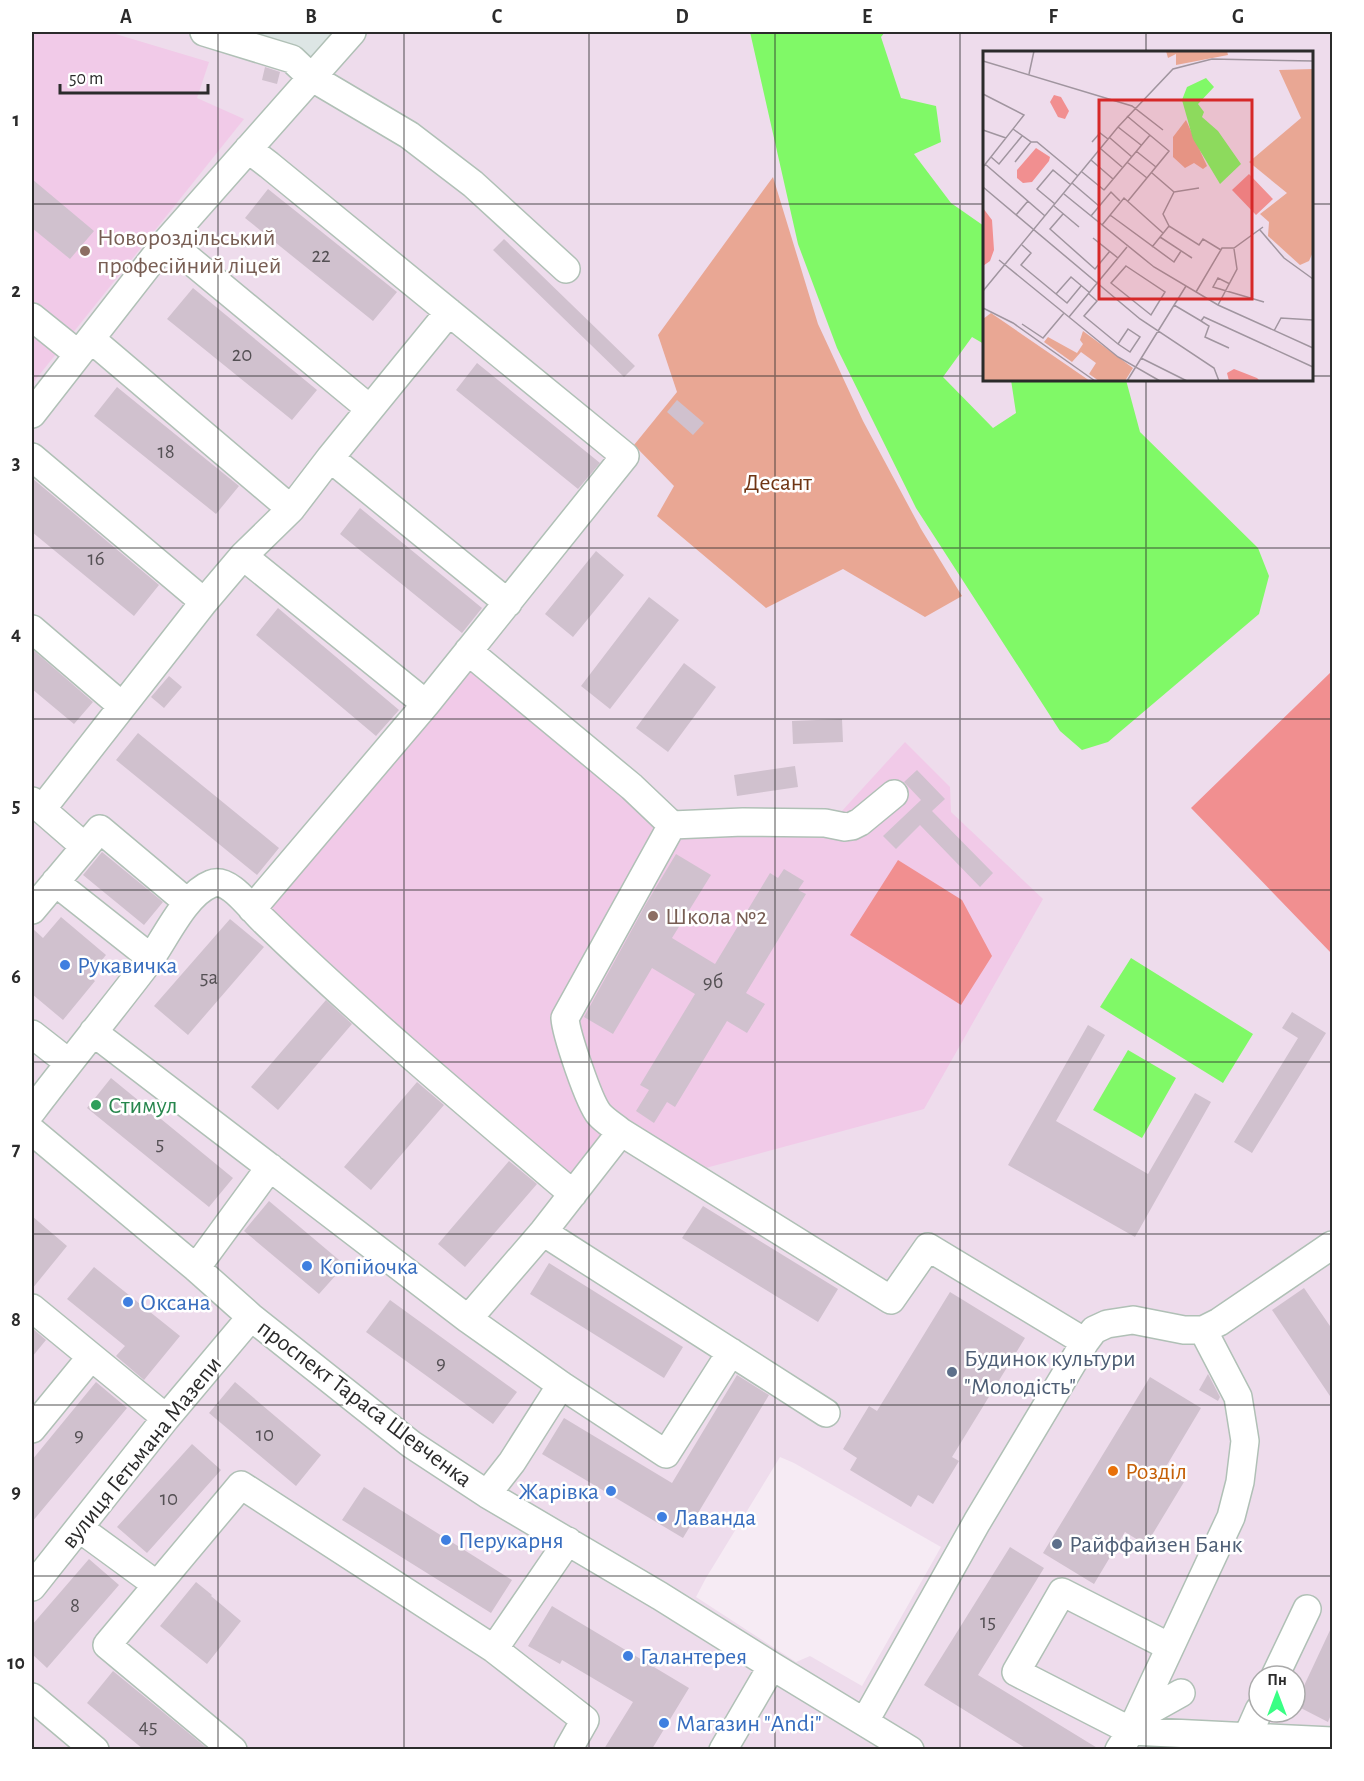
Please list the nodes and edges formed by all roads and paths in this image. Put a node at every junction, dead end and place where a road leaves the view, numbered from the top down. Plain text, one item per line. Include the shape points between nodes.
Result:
1 (204, 32) edge
2 (352, 32) edge
3 (311, 77) junction
4 (248, 149) junction
5 (167, 241) junction
6 (566, 269) dead end
7 (449, 312) junction
8 (32, 317) edge
9 (85, 346) junction
10 (370, 409) junction
11 (32, 414) edge
12 (32, 457) edge
13 (330, 458) junction
14 (291, 509) junction
15 (243, 556) junction
16 (204, 602) junction
17 (508, 603) junction
18 (32, 629) edge
19 (468, 651) junction
20 (426, 705) junction
21 (122, 706) junction
22 (894, 794) dead end
23 (37, 805) edge
24 (672, 825) junction
25 (85, 847) junction
26 (56, 882) junction
27 (187, 902) junction
28 (252, 909) junction
29 (32, 910) edge
30 (151, 958) junction
31 (93, 1032) junction
32 (32, 1034) edge
33 (69, 1063) junction
34 (32, 1111) edge
35 (32, 1131) edge
36 (621, 1132) junction
37 (270, 1167) junction
38 (573, 1194) junction
39 (543, 1232) junction
40 (1332, 1245) edge
41 (196, 1268) junction
42 (32, 1308) edge
43 (251, 1317) junction
44 (468, 1319) junction
45 (1203, 1330) junction
46 (1085, 1342) junction
47 (731, 1352) junction
48 (91, 1357) junction
49 (561, 1385) junction
50 (826, 1413) dead end
51 (166, 1418) junction
52 (32, 1429) edge
53 (487, 1494) junction
54 (1001, 1519) dead end
55 (79, 1528) junction
56 (568, 1541) junction
57 (966, 1542) junction
58 (157, 1585) junction
59 (32, 1587) edge
60 (1306, 1609) dead end
61 (1170, 1647) junction
62 (494, 1649) junction
63 (1281, 1664) edge
64 (772, 1666) junction
65 (1180, 1693) dead end
66 (32, 1697) edge
67 (865, 1721) junction
68 (1252, 1724) edge
69 (1129, 1732) edge
70 (1246, 1737) junction
71 (1332, 1741) edge
72 (95, 1749) edge
73 (233, 1749) edge
74 (568, 1749) edge
75 (723, 1749) edge
76 (910, 1749) edge

1 - 3 street via 292,59
2 - 3 street
3 - 4 street
3 - 6 street via 409,135 473,184
4 - 5 street
4 - 7 street
5 - 9 street
5 - 10 street
7 - 10 street
7 - 17 street via 625,456
8 - 9 street
9 - 11 street
9 - 14 street
10 - 13 street
12 - 16 street
13 - 14 street
13 - 17 street
14 - 15 street
15 - 16 street
15 - 20 street
16 - 21 street
17 - 19 street
18 - 21 street
19 - 20 street
19 - 24 street
20 - 28 street
21 - 23 street
22 - 24 street via 860,822 846,827 743,822
23 - 25 street
24 - 36 street via 565,1021 590,1100 600,1115
25 - 26 street
25 - 27 street via 100,829
26 - 29 street
26 - 30 street
27 - 28 street via 209,884 220,882 230,886
27 - 30 street
28 - 38 street via 325,980
30 - 31 street
31 - 33 street
31 - 37 street
32 - 33 street
33 - 34 street
35 - 41 street, проспект Тараса Шевченка
36 - 38 street
36 - 46 street via 891,1300 928,1247
37 - 41 street
37 - 44 street
38 - 39 street
39 - 44 street
39 - 47 street
40 - 45 street
41 - 43 street, проспект Тараса Шевченка
42 - 48 street
43 - 51 street, вулиця Гетьмана Мазепи
43 - 53 street, проспект Тараса Шевченка via 411,1443
44 - 49 street
45 - 46 street via 1133,1320 1107,1324 1094,1330
45 - 61 street via 1238,1397 1245,1441 1231,1516
46 - 57 street
47 - 49 street via 666,1454
47 - 50 street
48 - 51 street
48 - 52 street
49 - 53 street
51 - 55 street, вулиця Гетьмана Мазепи
53 - 56 street, проспект Тараса Шевченка
54 - 57 street
55 - 58 street
55 - 59 street, вулиця Гетьмана Мазепи
56 - 62 street
56 - 64 street, проспект Тараса Шевченка
57 - 67 street
58 - 62 street via 241,1485
58 - 73 street via 107,1645
60 - 63 street
61 - 69 street
61 - 69 street via 1062,1592 1016,1672
62 - 74 street via 585,1720
64 - 67 street, проспект Тараса Шевченка
64 - 75 street
65 - 69 street
66 - 72 street
67 - 76 street, проспект Тараса Шевченка
68 - 70 street
69 - 70 street
70 - 71 street

